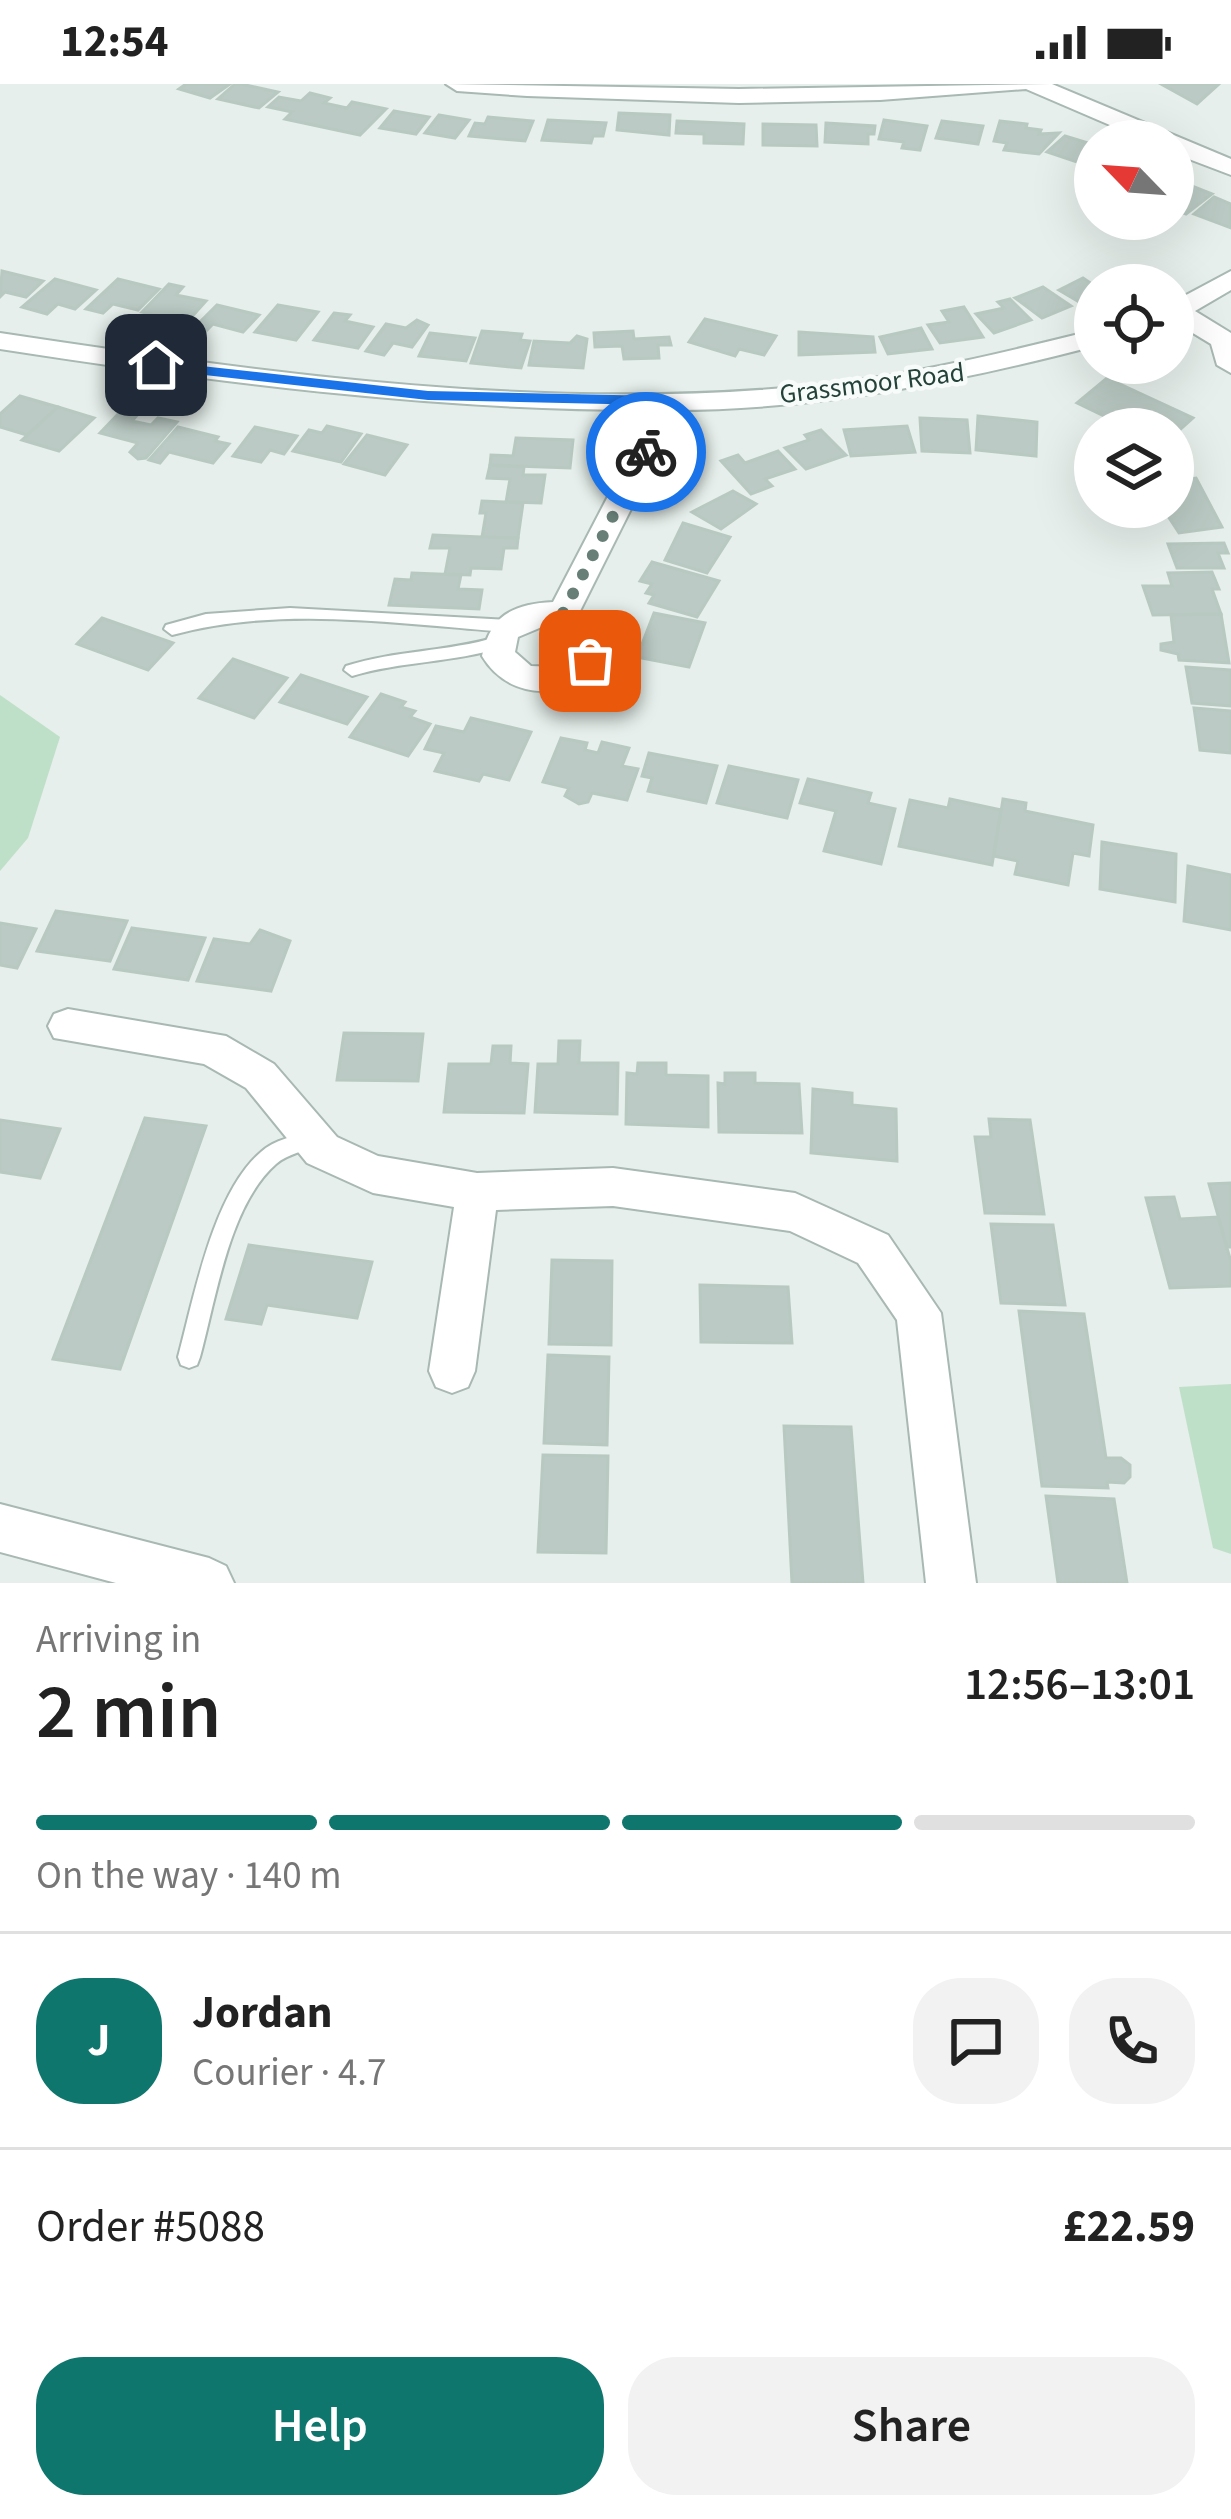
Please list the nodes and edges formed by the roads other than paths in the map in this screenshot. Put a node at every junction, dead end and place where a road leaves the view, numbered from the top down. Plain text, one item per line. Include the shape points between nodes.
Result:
1 (457, 84) edge
2 (1021, 84) edge
3 (1033, 84) edge
4 (1118, 120) edge
5 (1194, 152) edge
6 (1231, 168) edge
7 (1231, 279) edge
8 (1194, 301) edge
9 (1194, 323) edge
10 (0, 341) edge
11 (1074, 345) edge
12 (1231, 365) edge
13 (660, 401) junction
14 (562, 615) junction
15 (172, 629) dead end
16 (503, 634) junction
17 (352, 670) dead end
18 (68, 1026) dead end
19 (312, 1139) junction
20 (477, 1192) junction
21 (189, 1357) dead end
22 (452, 1371) dead end
23 (0, 1528) edge
24 (209, 1583) edge
25 (951, 1583) edge

1 - 2 street via 649,96 904,94
3 - 4 street
5 - 6 street
7 - 8 street
9 - 12 street via 1224,340
10 - 13 street, Grassmoor Road via 428,395
11 - 13 street, Grassmoor Road via 1005,366 838,393
13 - 14 street via 657,429
14 - 16 street via 534,614
14 - 16 street via 584,624 595,648 568,678 526,679 510,671 498,656
15 - 16 lane via 201,618 270,614
16 - 17 lane via 471,653 380,659
18 - 19 street via 212,1048 260,1076
19 - 20 street via 373,1174
19 - 21 lane via 270,1156 243,1192
20 - 22 street
20 - 25 street via 613,1187 795,1212 873,1249 919,1313
23 - 24 street

